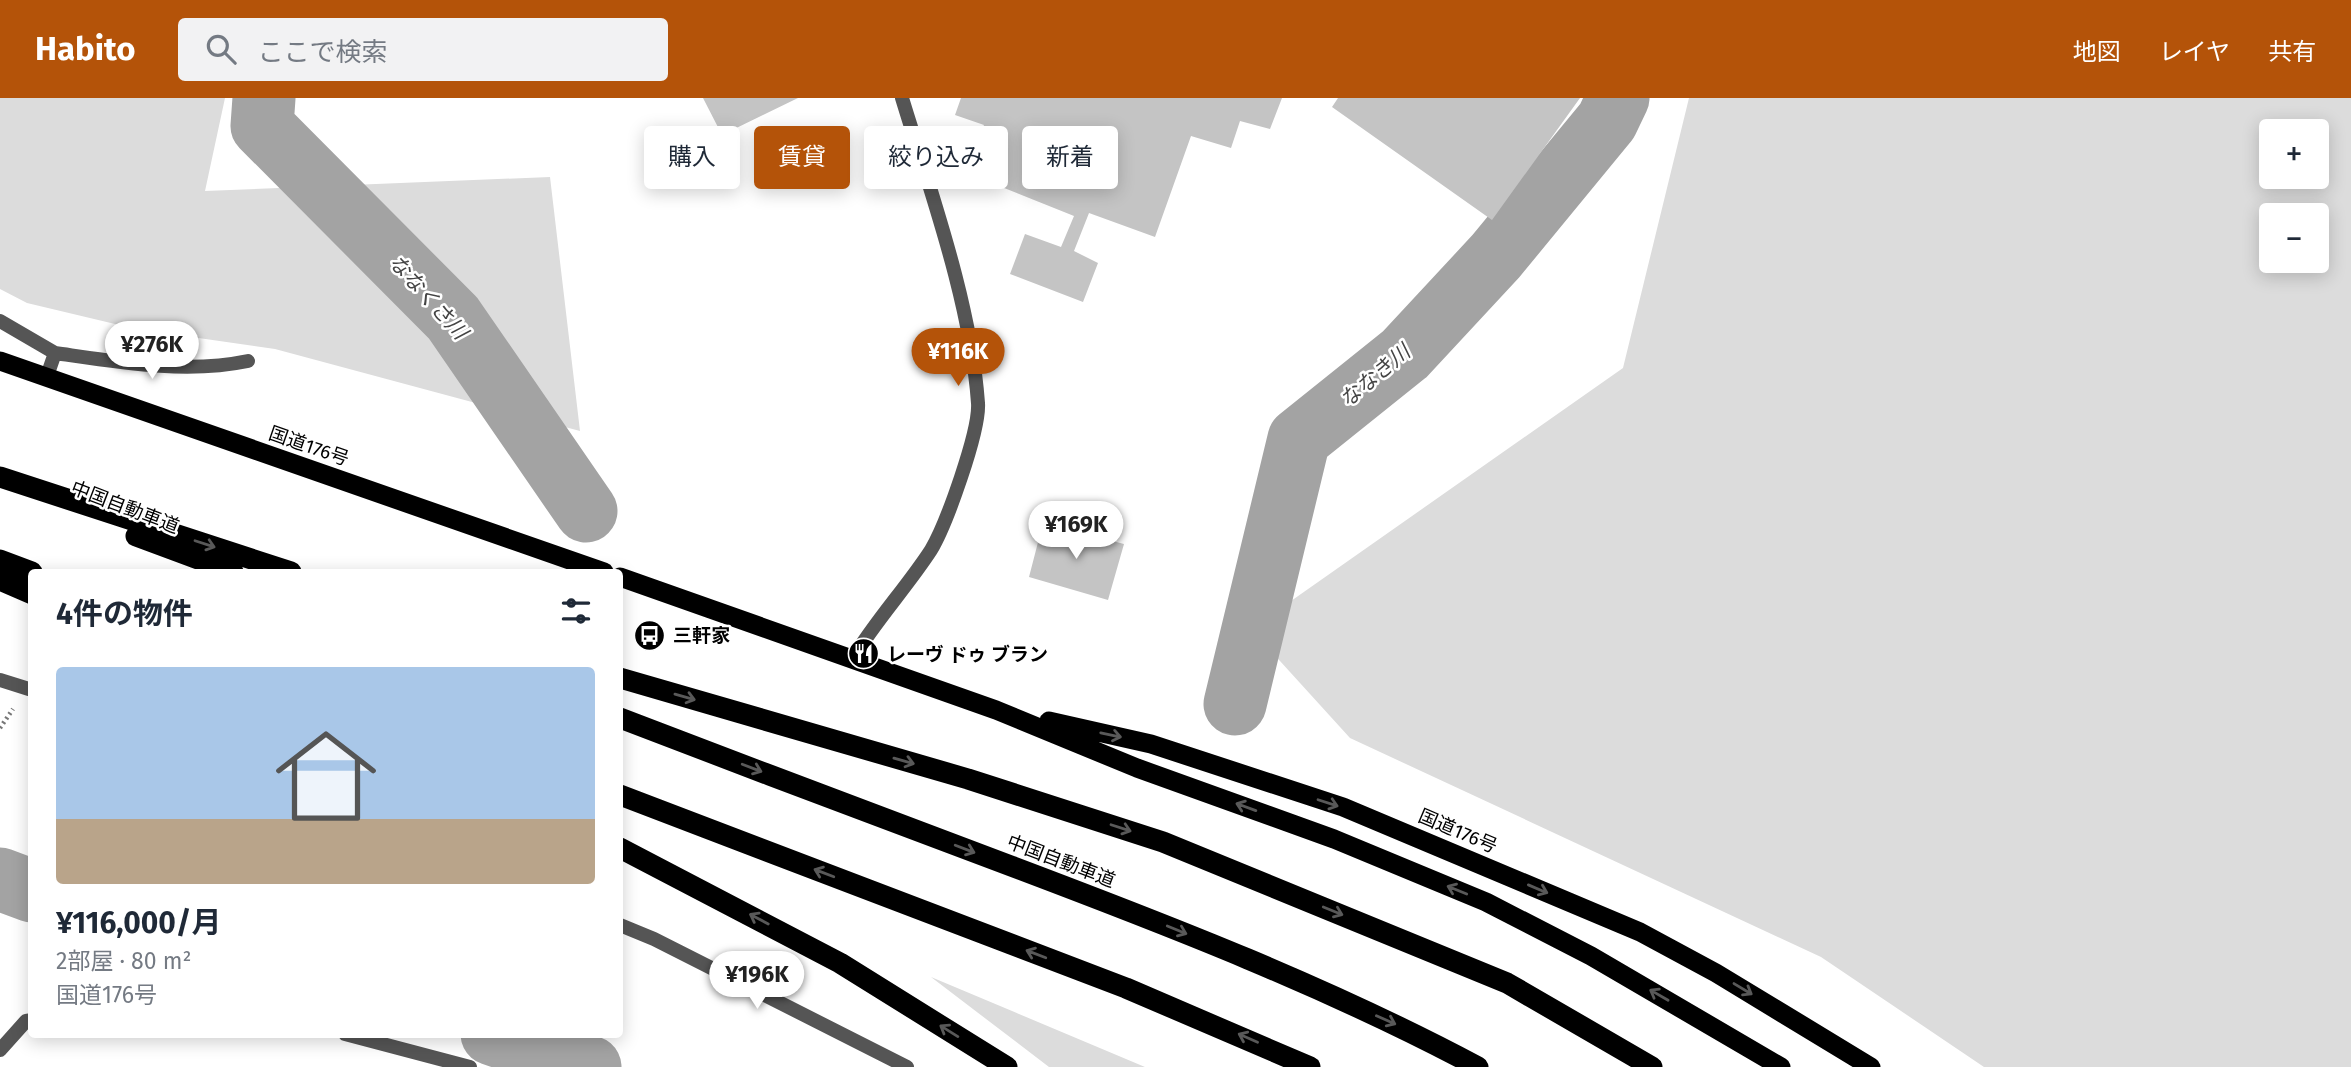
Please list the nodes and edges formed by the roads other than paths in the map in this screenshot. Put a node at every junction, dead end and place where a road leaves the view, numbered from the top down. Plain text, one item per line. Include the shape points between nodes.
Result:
1 (902, 98) edge
2 (0, 321) edge
3 (55, 353) junction
4 (0, 361) edge
5 (248, 361) dead end
6 (46, 379) junction
7 (0, 477) edge
8 (0, 484) edge
9 (0, 560) edge
10 (225, 569) edge
11 (282, 569) edge
12 (595, 569) edge
13 (28, 570) edge
14 (623, 579) edge
15 (0, 580) edge
16 (28, 592) edge
17 (853, 658) junction
18 (623, 679) edge
19 (0, 680) edge
20 (28, 689) edge
21 (996, 710) junction
22 (623, 719) edge
23 (623, 796) edge
24 (623, 850) edge
25 (623, 926) edge
26 (28, 1021) edge
27 (360, 1038) edge
28 (0, 1050) edge
29 (470, 1067) edge
30 (907, 1067) edge
31 (1007, 1067) edge
32 (1310, 1067) edge
33 (1478, 1067) edge
34 (1652, 1067) edge
35 (1781, 1067) edge
36 (1871, 1067) edge

1 - 17 street via 961,304 979,406 961,481 932,548
2 - 3 street
3 - 5 street via 121,363 219,367
3 - 6 street
4 - 6 highway, 国道176号
6 - 12 highway, 国道176号
7 -> 11 highway
8 - 10 highway, 中国自動車道
9 - 13 highway
14 - 17 highway, 国道176号
15 - 16 highway
17 - 21 highway, 国道176号
18 -> 34 highway via 968,779 1163,842 1507,983
19 - 20 street
35 -> 21 highway, 国道176号 via 1591,956 1486,902
21 -> 36 highway, 国道176号 via 1150,744 1342,807 1640,932 1716,972
22 -> 33 highway, 中国自動車道 via 1146,917 1278,971
32 -> 23 highway via 1126,988
31 -> 24 highway via 840,963
25 - 30 street
26 - 28 street
27 - 29 street

